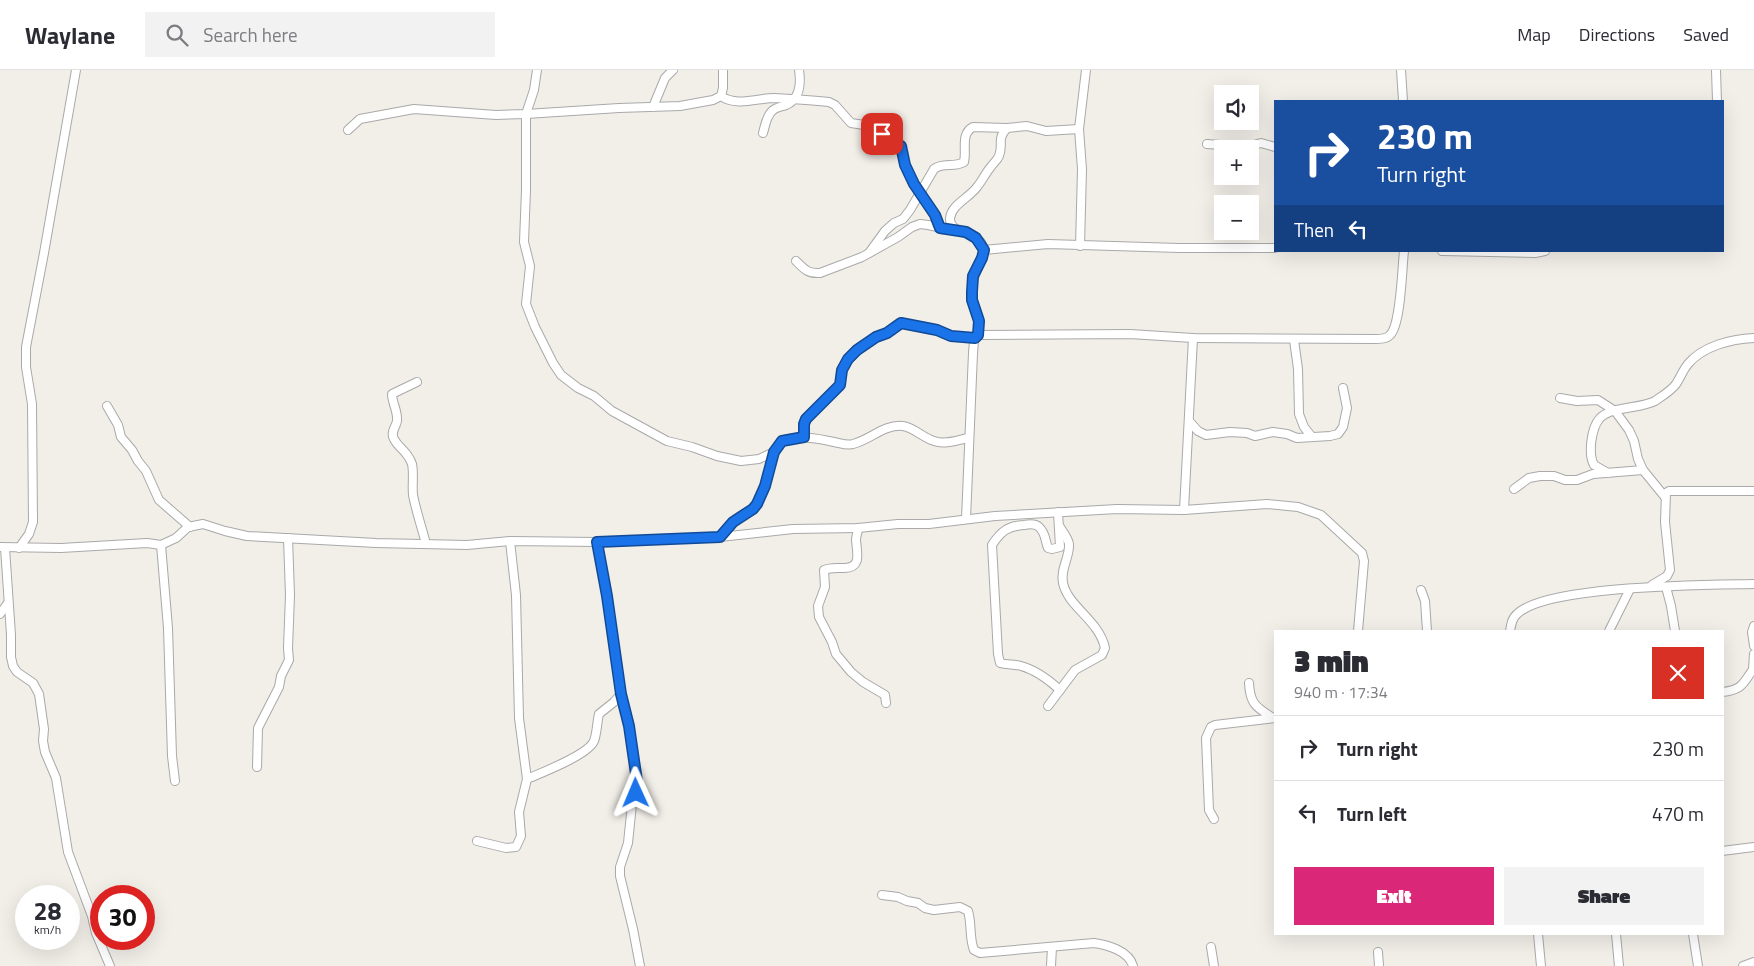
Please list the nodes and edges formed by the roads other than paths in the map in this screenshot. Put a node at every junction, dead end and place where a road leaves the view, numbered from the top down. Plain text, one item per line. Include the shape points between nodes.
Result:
1 (76, 70) edge
2 (537, 70) edge
3 (673, 70) edge
4 (723, 70) edge
5 (799, 70) edge
6 (1086, 70) edge
7 (1401, 70) edge
8 (1716, 70) edge
9 (721, 96) junction
10 (795, 99) junction
11 (1403, 100) edge
12 (1717, 100) edge
13 (653, 108) junction
14 (526, 114) junction
15 (1007, 128) junction
16 (348, 130) dead end
17 (1079, 130) junction
18 (763, 133) dead end
19 (1207, 144) dead end
20 (1274, 146) edge
21 (921, 194) junction
22 (940, 228) junction
23 (956, 231) junction
24 (1080, 246) junction
25 (1274, 248) edge
26 (984, 250) junction
27 (1404, 252) edge
28 (1489, 252) edge
29 (1540, 252) edge
30 (869, 253) junction
31 (796, 260) dead end
32 (977, 337) junction
33 (1193, 338) junction
34 (1754, 338) edge
35 (1294, 340) junction
36 (416, 382) dead end
37 (1343, 388) dead end
38 (1560, 398) dead end
39 (107, 406) dead end
40 (1615, 411) junction
41 (1189, 421) junction
42 (804, 437) junction
43 (1312, 437) junction
44 (968, 438) junction
45 (774, 452) junction
46 (1642, 470) junction
47 (1608, 474) junction
48 (1514, 489) dead end
49 (1754, 491) edge
50 (1665, 497) junction
51 (1184, 510) junction
52 (1058, 512) junction
53 (966, 519) junction
54 (1058, 526) junction
55 (190, 527) junction
56 (858, 528) junction
57 (720, 537) junction
58 (288, 538) junction
59 (510, 541) junction
60 (597, 542) junction
61 (426, 544) junction
62 (161, 545) junction
63 (3, 548) edge
64 (18, 548) junction
65 (1754, 584) edge
66 (1666, 586) junction
67 (1648, 587) junction
68 (1630, 589) junction
69 (1421, 590) dead end
70 (8, 603) junction
71 (0, 614) edge
72 (1754, 626) edge
73 (1358, 630) edge
74 (1427, 630) edge
75 (1510, 630) edge
76 (1609, 630) edge
77 (1675, 630) edge
78 (1754, 646) edge
79 (1754, 654) edge
80 (1754, 669) edge
81 (1249, 683) dead end
82 (1060, 690) junction
83 (1724, 692) edge
84 (621, 694) junction
85 (886, 703) dead end
86 (1048, 706) dead end
87 (1274, 718) edge
88 (257, 767) dead end
89 (528, 779) junction
90 (175, 781) dead end
91 (1214, 819) dead end
92 (477, 841) dead end
93 (1754, 847) edge
94 (1724, 850) edge
95 (882, 895) dead end
96 (1538, 935) edge
97 (1616, 935) edge
98 (1693, 935) edge
99 (1052, 947) junction
100 (1211, 947) dead end
101 (1378, 952) dead end
102 (1754, 962) edge
103 (110, 966) edge
104 (640, 966) edge
105 (1051, 966) edge
106 (1133, 966) edge
107 (1214, 966) edge
108 (1379, 966) edge
109 (1541, 966) edge
110 (1620, 966) edge
111 (1698, 966) edge
112 (1743, 966) edge

1 - 64 street via 26,347 32,404 33,522 29,534
2 - 14 street
3 - 13 street via 665,78
4 - 9 street
5 - 10 street
6 - 17 street
7 - 11 street
8 - 12 street
9 - 10 street via 753,101
9 - 13 street via 680,106
10 - 18 street via 770,112
10 - 21 street via 829,102 851,123 864,125 892,139 901,146 905,165
13 - 14 street
14 - 16 street via 400,111 360,119
14 - 45 street via 524,242 530,266 526,304 561,375 612,411 674,444 741,461 760,459
15 - 17 street via 1027,126 1046,131
15 - 21 street via 973,127 968,130 964,162 939,165
15 - 23 street via 1000,137 999,158 970,196 954,209 950,218
17 - 24 street via 1082,169
19 - 20 street
21 - 22 street
21 - 30 street via 903,219 885,231
22 - 23 street
22 - 30 street via 920,224
23 - 26 street via 976,238
24 - 25 street
24 - 26 street via 1048,244
26 - 32 street via 973,276 972,300 979,321
27 - 35 street via 1397,323 1392,334 1376,340
28 - 29 street
30 - 31 street via 812,273
32 - 33 street via 1130,334
32 - 42 street via 951,336 901,323 876,337 857,350 845,364 840,385 806,419
32 - 44 street
33 - 35 street
33 - 41 street
34 - 40 street via 1712,346 1688,364 1670,391 1652,402
35 - 43 street via 1299,414
36 - 61 street via 392,394 396,421 392,431 393,439 408,453 412,466 414,498
37 - 43 street via 1347,408 1343,427 1338,434
38 - 40 street via 1577,402 1598,400
39 - 55 street via 118,424 121,437 146,471 159,500
40 - 46 street via 1629,430
40 - 47 street via 1599,419 1590,452 1594,465
41 - 43 street via 1206,435 1230,432 1255,436 1273,432 1297,438
41 - 51 street
42 - 44 street via 852,445 875,433 904,426 939,442
42 - 45 street via 782,441
44 - 53 street
45 - 57 street via 757,504 733,522
46 - 47 street
46 - 50 street
47 - 48 street via 1592,474 1577,480 1540,476 1529,478
49 - 50 street via 1669,491
50 - 67 street via 1670,570 1660,582
51 - 52 street
51 - 73 street via 1267,504 1298,507 1321,515 1362,553
52 - 53 street
52 - 54 street
53 - 56 street
54 - 82 street via 1069,542 1063,582 1068,594 1093,622 1105,648 1102,655 1075,670
54 - 82 street via 1060,546 1057,548 1048,548 1044,532 1034,524 1011,526 992,545 1000,663 1027,668
55 - 58 street via 202,524 247,536
55 - 62 street
56 - 57 street via 793,529
56 - 85 street via 858,553 854,566 824,570 819,616 836,654 851,672 885,695
57 - 60 street
58 - 61 street
58 - 88 street via 289,660 258,728
59 - 60 street
59 - 61 street
59 - 89 street via 516,595 519,718
60 - 84 street
62 - 64 street
62 - 90 street
63 - 64 street
63 - 70 street
65 - 66 street
66 - 67 street
66 - 77 street
67 - 68 street
68 - 75 street via 1553,599 1530,606 1516,614
68 - 76 street
69 - 74 street
70 - 71 street
70 - 103 street via 13,666 34,683 39,694 44,747 56,778 68,852
72 - 78 street
79 - 80 street
80 - 83 street via 1740,688
81 - 87 street via 1249,696 1254,704
82 - 86 street
84 - 89 street via 599,714 591,747
84 - 104 street via 637,781 620,876
87 - 91 street via 1211,727 1206,747 1209,810
89 - 92 street via 520,805 521,836 516,847 506,848
93 - 94 street
95 - 99 street via 898,897 934,910 960,907 968,911 972,944 980,953
96 - 109 street
97 - 110 street
98 - 111 street
99 - 105 street
99 - 106 street via 1104,945 1128,956
100 - 107 street
101 - 108 street
102 - 112 street

